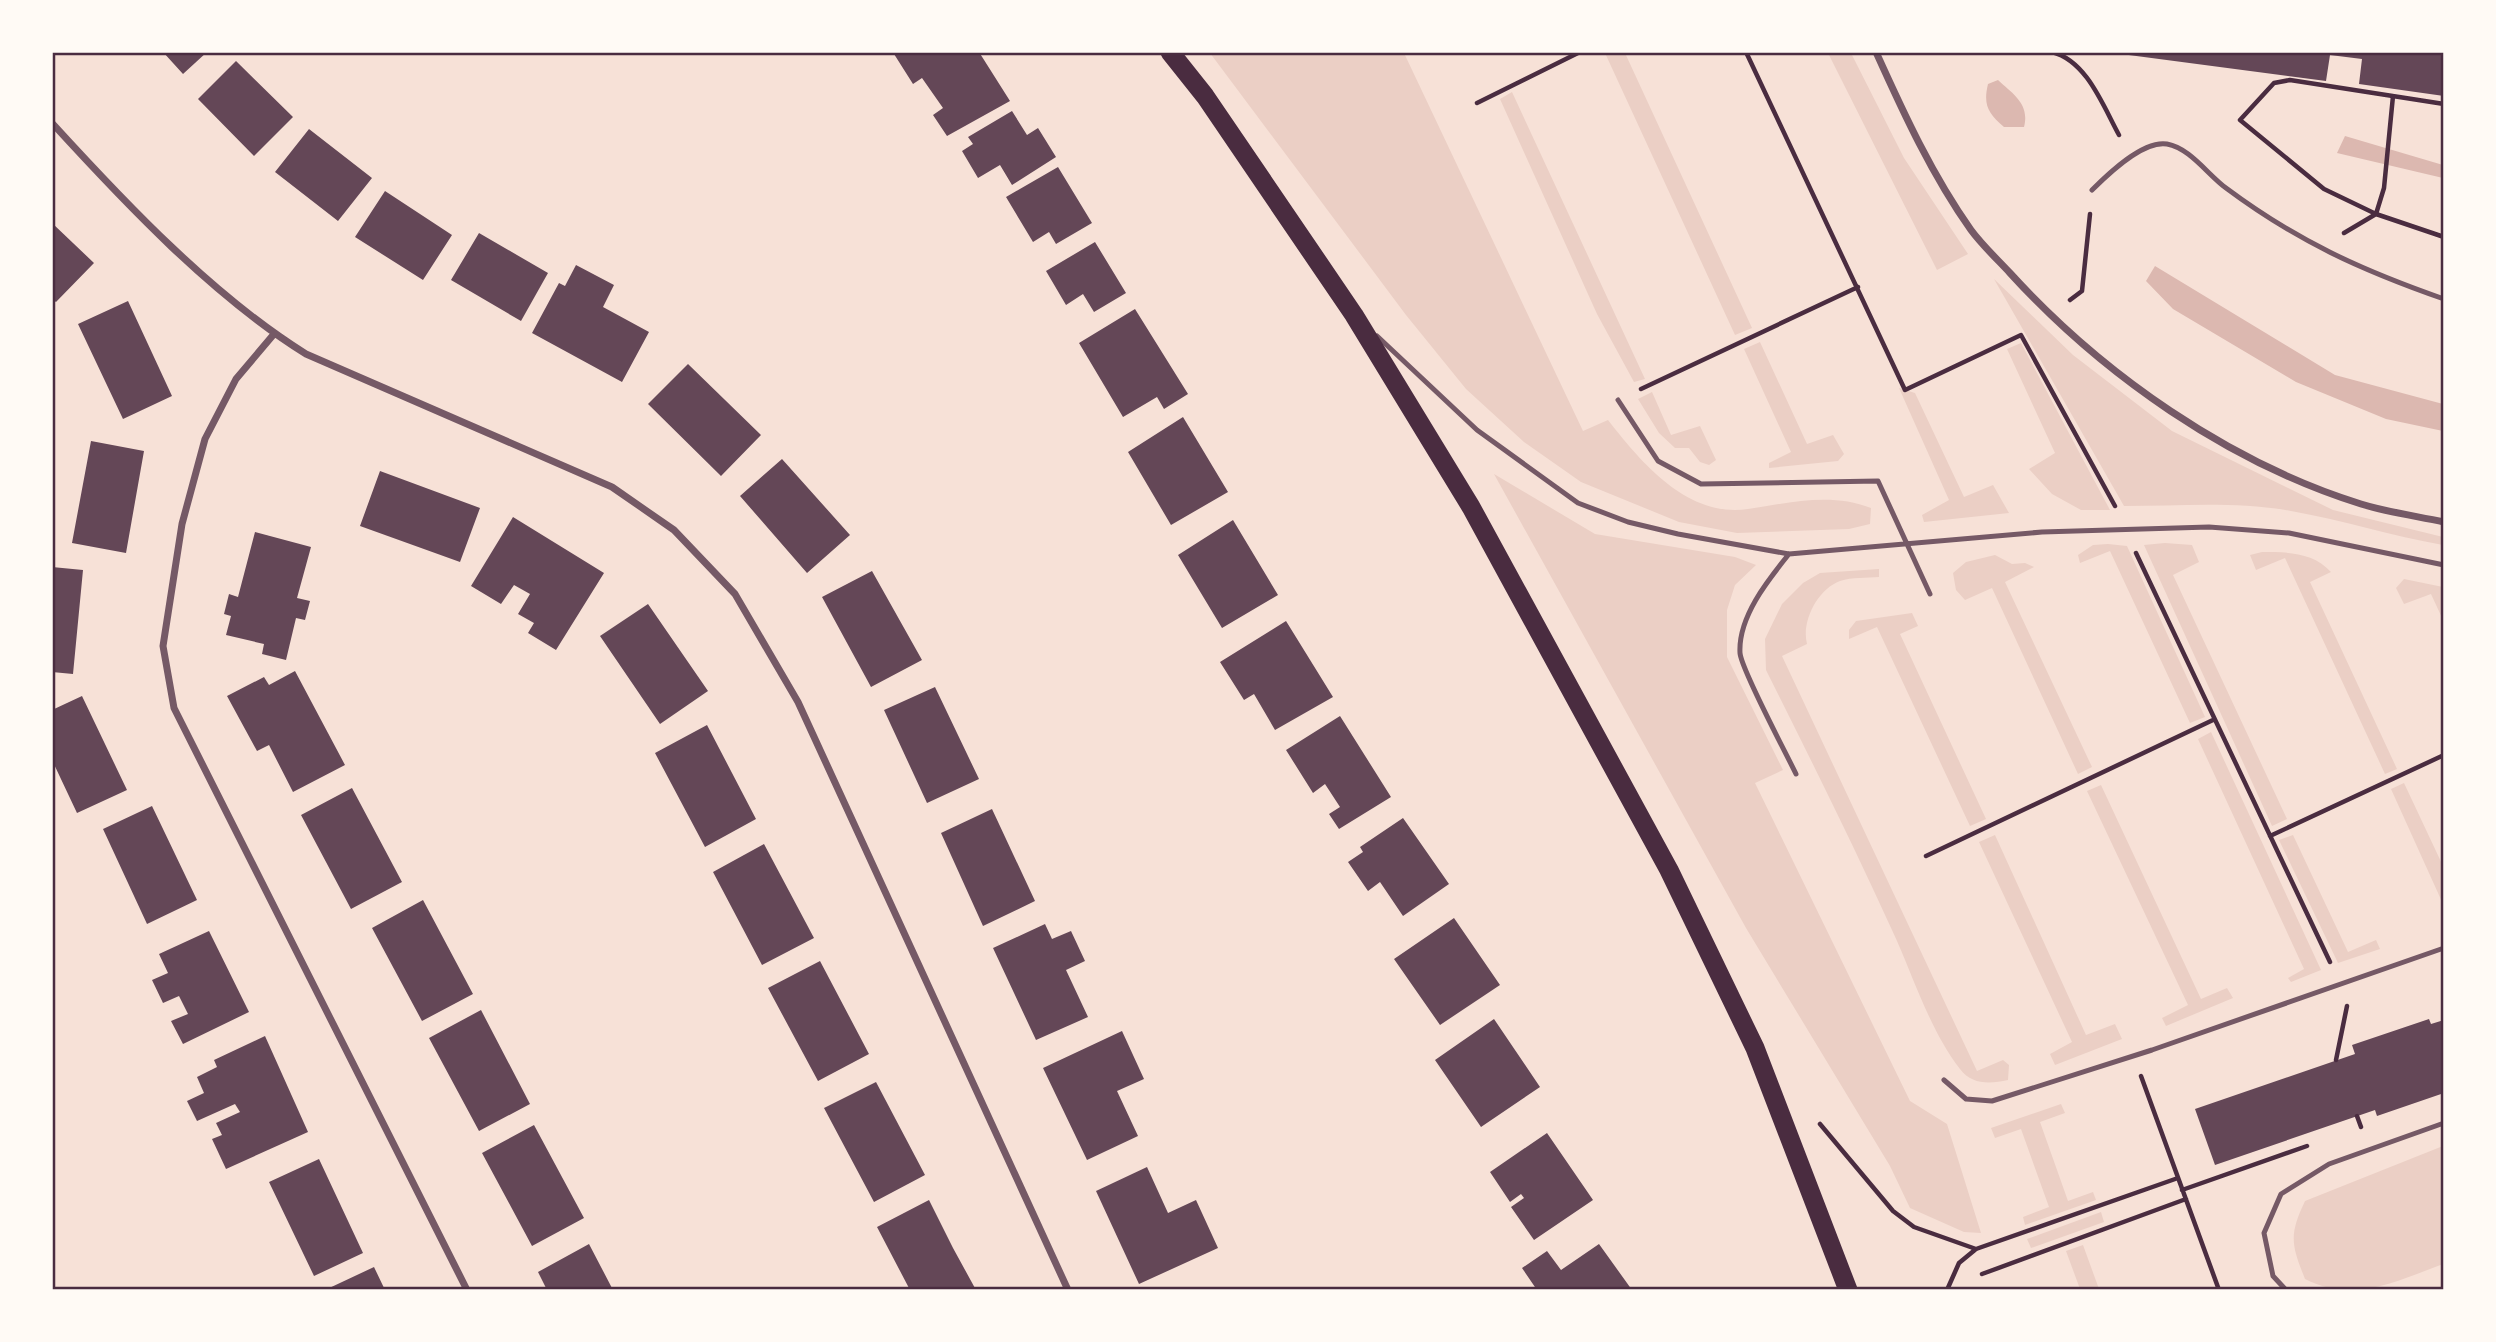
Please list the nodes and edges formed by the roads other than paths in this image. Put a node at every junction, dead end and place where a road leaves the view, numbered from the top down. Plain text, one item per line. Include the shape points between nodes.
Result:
1 (1170, 52) edge
2 (1876, 52) edge
3 (52, 123) edge
4 (2092, 190) road end
5 (2444, 299) edge
6 (1354, 315) junction
7 (274, 334) junction
8 (1618, 400) road end
9 (2444, 522) edge
10 (1907, 542) junction
11 (1790, 554) junction
12 (2444, 565) edge
13 (1930, 594) dead end
14 (1796, 774) dead end
15 (2444, 948) edge
16 (1944, 1080) dead end
17 (2444, 1123) edge
18 (467, 1290) edge
19 (1068, 1290) edge
20 (1848, 1290) edge
21 (2286, 1290) edge

1 - 6 highway
2 - 9 street via 1919,145 1972,231 2107,367 2256,461 2361,504
3 - 7 street via 136,210
4 - 5 lane via 2113,169 2150,146 2166,144 2182,149 2274,224 2365,272
6 - 11 lane via 1477,430 1578,503 1628,522
6 - 20 highway via 1471,507 1669,870 1755,1048
7 - 18 street via 236,379 205,439 189,500 163,646 174,708
7 - 19 street via 306,354 612,487 674,530 735,594 798,702
8 - 10 lane via 1658,461 1701,485 1878,481
10 - 11 lane
10 - 12 lane via 2054,531 2209,527 2289,533
10 - 13 lane
11 - 14 lane via 1765,584 1743,629 1740,655
15 - 16 lane via 1992,1101 1966,1099
17 - 21 lane via 2329,1164 2281,1194 2264,1233 2273,1276

